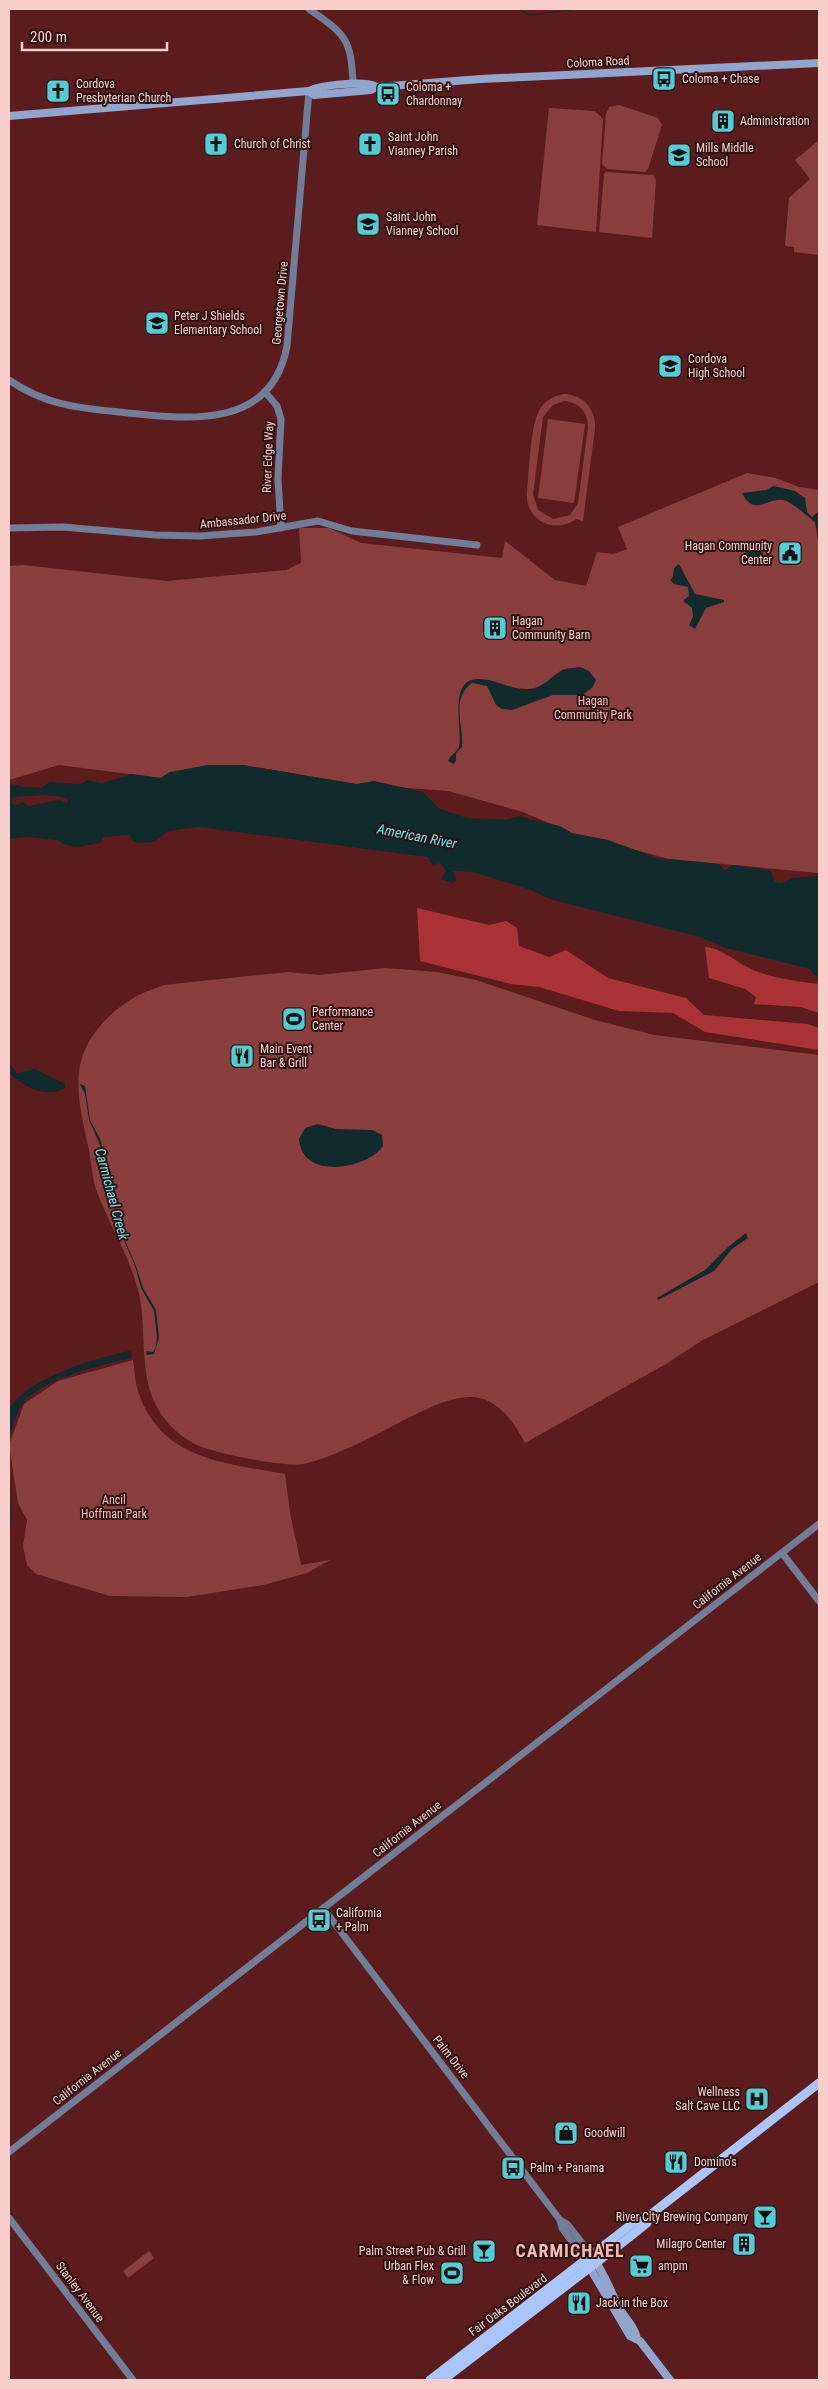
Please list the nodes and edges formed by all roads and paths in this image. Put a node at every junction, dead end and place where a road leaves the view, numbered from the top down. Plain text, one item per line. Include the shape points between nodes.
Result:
1 (309, 9) edge
2 (324, 9) edge
3 (319, 16) junction
4 (819, 63) edge
5 (353, 83) junction
6 (377, 86) junction
7 (309, 91) junction
8 (369, 91) junction
9 (9, 116) edge
10 (9, 380) edge
11 (265, 392) junction
12 (9, 528) edge
13 (281, 528) junction
14 (477, 545) dead end
15 (819, 1524) edge
16 (782, 1553) junction
17 (819, 1600) edge
18 (323, 1908) junction
19 (819, 2083) edge
20 (9, 2152) edge
21 (9, 2218) edge
22 (591, 2262) junction
23 (515, 2315) junction
24 (473, 2356) junction
25 (132, 2380) edge
26 (430, 2380) edge
27 (443, 2380) edge
28 (670, 2380) edge

1 - 3 street
2 - 3 street
3 - 5 street via 347,40
4 - 6 main road, Coloma Road
5 - 6 main road, Coloma Road
5 - 7 main road, Coloma Road
5 - 8 main road
6 - 8 main road, Coloma Road
7 - 8 main road, Coloma Road via 314,95
7 - 9 main road, Coloma Road
7 - 11 street, Georgetown Drive via 287,346 280,370
10 - 11 street, Georgetown Drive via 33,396 57,404 174,418 208,417 233,411
11 - 13 street, River Edge Way via 277,406 281,419 278,486
12 - 13 street, Ambassador Drive via 63,526 200,536
13 - 14 street, Ambassador Drive via 318,521 352,531
15 - 16 street, California Avenue
16 - 17 street
16 - 18 street, California Avenue
18 - 20 street, California Avenue
18 - 22 street, Palm Drive via 560,2220 562,2228
19 - 22 main road, Fair Oaks Boulevard via 650,2216 647,2223
21 - 25 street, Stanley Avenue
22 - 23 main road, Fair Oaks Boulevard
22 - 24 main road, Fair Oaks Boulevard
22 - 28 main road via 630,2336
23 - 24 main road via 514,2320
23 - 26 main road, Fair Oaks Boulevard
24 - 27 main road, Fair Oaks Boulevard

